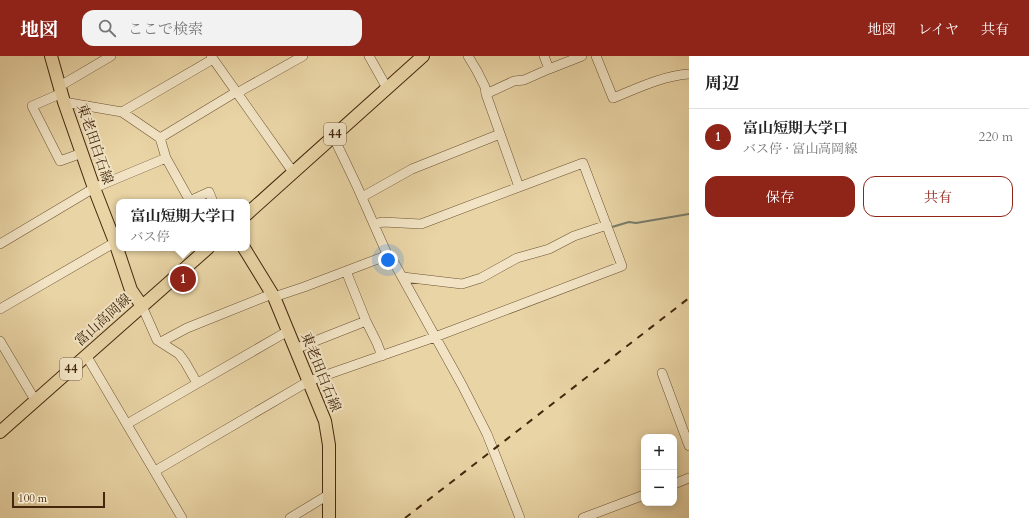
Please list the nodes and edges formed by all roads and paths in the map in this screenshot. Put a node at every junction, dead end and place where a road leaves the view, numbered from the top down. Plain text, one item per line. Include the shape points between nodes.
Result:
1 (51, 56) edge
2 (111, 56) edge
3 (303, 56) edge
4 (369, 56) edge
5 (423, 56) edge
6 (468, 56) edge
7 (544, 56) edge
8 (582, 56) edge
9 (596, 56) edge
10 (212, 57) edge
11 (549, 69) junction
12 (689, 74) edge
13 (387, 88) junction
14 (237, 93) junction
15 (62, 94) junction
16 (486, 94) junction
17 (122, 112) junction
18 (500, 134) junction
19 (333, 136) junction
20 (160, 138) junction
21 (82, 152) junction
22 (166, 158) junction
23 (293, 172) junction
24 (520, 187) junction
25 (94, 188) junction
26 (362, 197) junction
27 (188, 199) edge
28 (193, 199) edge
29 (212, 199) edge
30 (250, 211) edge
31 (374, 224) junction
32 (607, 225) junction
33 (116, 239) edge
34 (116, 242) edge
35 (0, 244) edge
36 (120, 251) edge
37 (205, 251) edge
38 (246, 251) edge
39 (391, 257) junction
40 (346, 271) junction
41 (403, 277) junction
42 (273, 296) junction
43 (142, 306) junction
44 (0, 309) edge
45 (366, 321) junction
46 (288, 331) junction
47 (435, 337) junction
48 (161, 342) junction
49 (1, 347) edge
50 (295, 349) junction
51 (86, 355) junction
52 (382, 356) junction
53 (662, 373) dead end
54 (309, 381) junction
55 (197, 383) junction
56 (35, 400) junction
57 (127, 424) junction
58 (0, 432) edge
59 (689, 446) edge
60 (155, 471) junction
61 (689, 478) edge
62 (677, 483) edge
63 (328, 495) junction
64 (641, 496) edge
65 (182, 518) edge
66 (290, 518) edge
67 (329, 518) edge
68 (520, 518) edge
69 (583, 518) edge

1 - 15 main road, 東老田白石線
2 - 15 street
3 - 14 street
4 - 13 street
5 - 13 main road, 44
6 - 16 street
7 - 11 street
8 - 11 street
9 - 12 street via 613,98 660,79
10 - 14 street
10 - 17 street
11 - 16 street
13 - 19 main road, 44
14 - 20 street
14 - 23 street
15 - 17 street
15 - 21 main road, 東老田白石線
15 - 21 street via 32,106 60,161
16 - 18 street
17 - 20 street
18 - 24 street
18 - 26 street via 412,169
19 - 23 main road, 44
19 - 26 street
20 - 22 street
21 - 25 main road, 東老田白石線
22 - 25 street
22 - 27 street
23 - 30 main road, 44
24 - 31 street via 421,224
24 - 32 street via 583,163
25 - 33 main road, 東老田白石線
25 - 35 street
26 - 31 street
28 - 29 street via 209,192
31 - 39 street via 387,254
32 - 41 street via 574,236 549,249 517,258 481,278 462,284
32 - 47 street via 622,266
34 - 44 street
36 - 43 main road, 東老田白石線 via 131,290
37 - 43 main road, 富山高岡線 / 44
38 - 42 main road, 東老田白石線
39 - 40 street via 383,257
39 - 41 street
40 - 42 street
40 - 45 street
41 - 47 street
42 - 46 main road, 東老田白石線
42 - 48 street via 187,328
43 - 48 street via 157,340
43 - 51 main road, 富山高岡線 / 44
45 - 50 street
45 - 52 street
46 - 50 main road, 東老田白石線
46 - 55 street
47 - 52 street
47 - 68 street via 487,434
48 - 55 street via 178,354
49 - 56 street
50 - 54 main road, 東老田白石線
51 - 56 main road, 富山高岡線 / 44
51 - 57 street
52 - 54 street
53 - 59 street
54 - 60 street
54 - 63 main road, 東老田白石線 via 325,421 329,445
55 - 57 street
56 - 58 main road, 富山高岡線 / 44
57 - 60 street
60 - 65 street
61 - 62 street
63 - 66 street
63 - 67 main road, 東老田白石線
64 - 69 street

